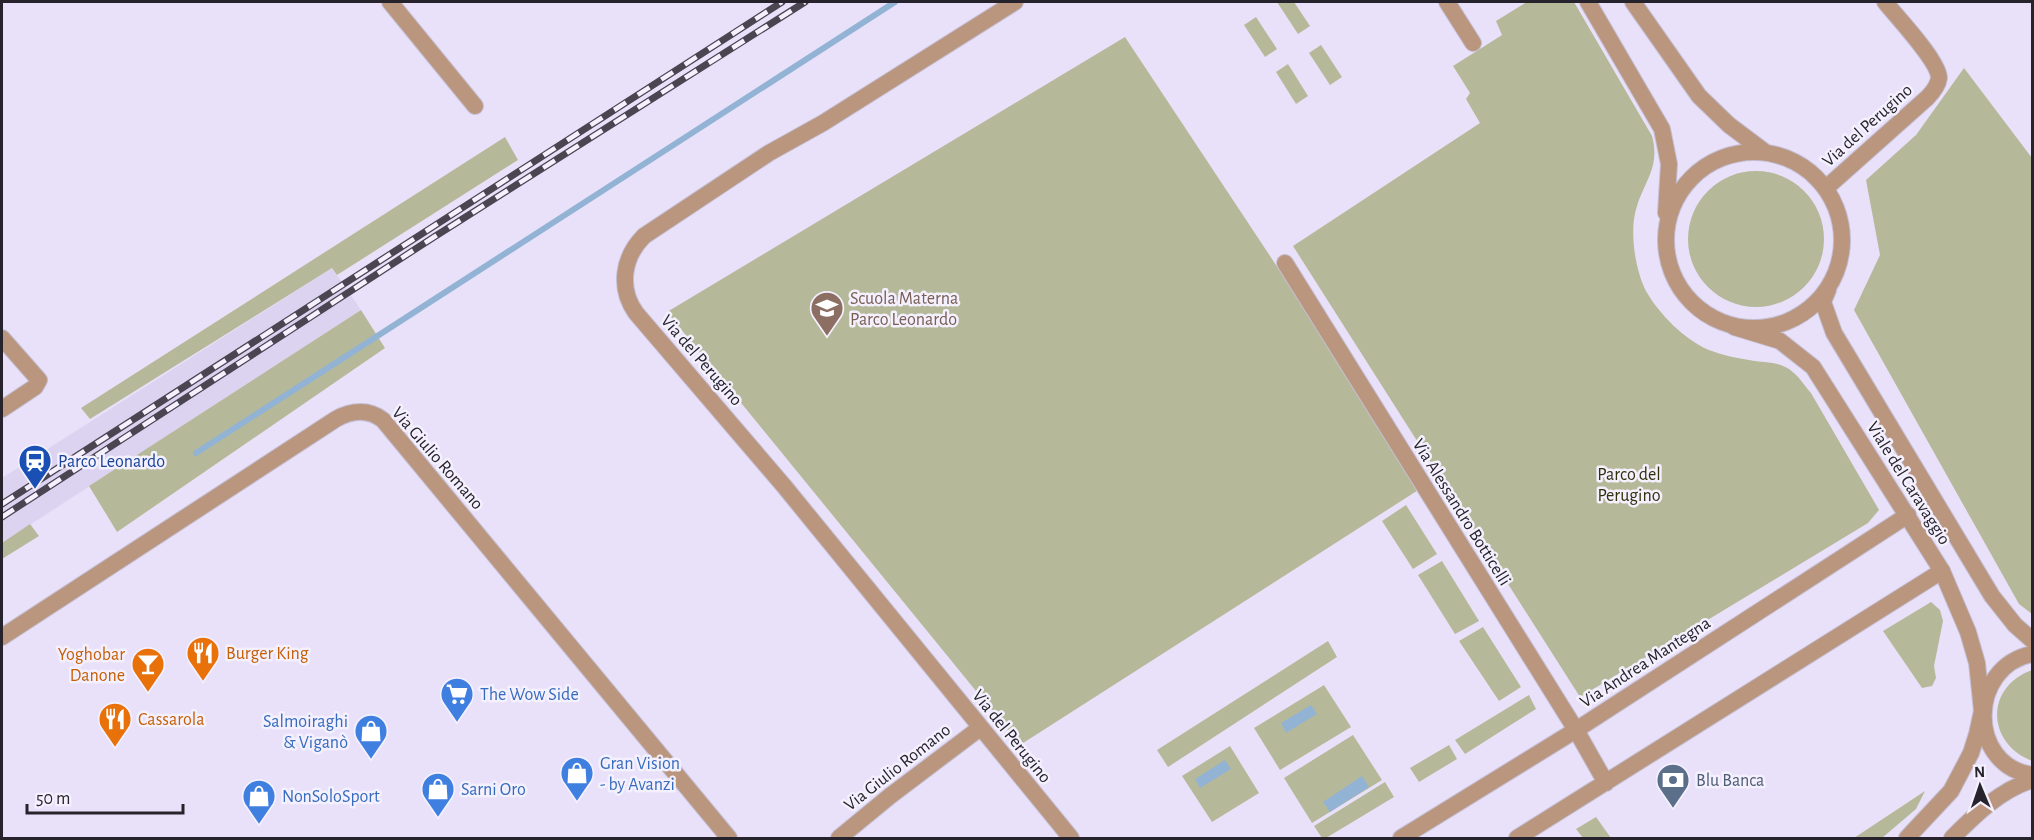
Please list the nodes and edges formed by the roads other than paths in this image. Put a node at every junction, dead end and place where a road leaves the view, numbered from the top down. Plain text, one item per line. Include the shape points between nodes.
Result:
1 (390, 2) edge
2 (1015, 2) edge
3 (1447, 2) edge
4 (1588, 2) edge
5 (1885, 2) edge
6 (1634, 3) edge
7 (1473, 43) dead end
8 (475, 106) dead end
9 (1765, 152) junction
10 (1826, 188) junction
11 (1665, 232) junction
12 (1285, 263) dead end
13 (1828, 290) junction
14 (1734, 327) junction
15 (2, 338) edge
16 (2, 409) edge
17 (1908, 515) junction
18 (1942, 571) junction
19 (2, 637) edge
20 (2032, 640) edge
21 (2032, 654) edge
22 (1982, 711) junction
23 (980, 728) junction
24 (1576, 730) junction
25 (2032, 775) edge
26 (2032, 780) edge
27 (1606, 783) junction
28 (729, 838) edge
29 (839, 838) edge
30 (1071, 838) edge
31 (1401, 838) edge
32 (1517, 838) edge
33 (1907, 838) edge
34 (1952, 838) edge

1 - 8 street
2 - 23 street, Via del Perugino via 769,153 644,237 631,251 624,275 628,298 636,313 784,486
3 - 7 street
4 - 11 street via 1662,129 1669,164
5 - 10 street, Via del Perugino via 1929,55 1939,79 1927,98
6 - 9 street via 1699,96
9 - 10 street via 1793,160
9 - 11 street via 1737,153 1703,169 1688,181 1673,204
10 - 13 street via 1839,212 1844,239 1840,266
11 - 14 street via 1667,257 1675,281 1690,302 1710,318
12 - 24 street, Via Alessandro Botticelli
13 - 14 street via 1810,310 1787,323 1761,329
13 - 20 street, Viale del Caravaggio via 1823,302 1834,333 1992,596
14 - 17 street, Viale del Caravaggio via 1780,341 1813,367
15 - 16 street via 39,380 35,387
17 - 18 street, Viale del Caravaggio
17 - 24 street, Via Andrea Mantegna
18 - 22 street, Viale del Caravaggio via 1973,647
18 - 27 street
19 - 28 street, Via Giulio Romano via 336,419 352,413 372,414 384,420
21 - 22 street via 1996,675
22 - 25 street via 1984,732 1993,750 2007,765
22 - 33 street via 1971,753 1951,791
23 - 29 street, Via Giulio Romano
23 - 30 street, Via del Perugino
24 - 27 street, Via Alessandro Botticelli
24 - 31 street, Via Andrea Mantegna
26 - 34 street via 1986,805
27 - 32 street

